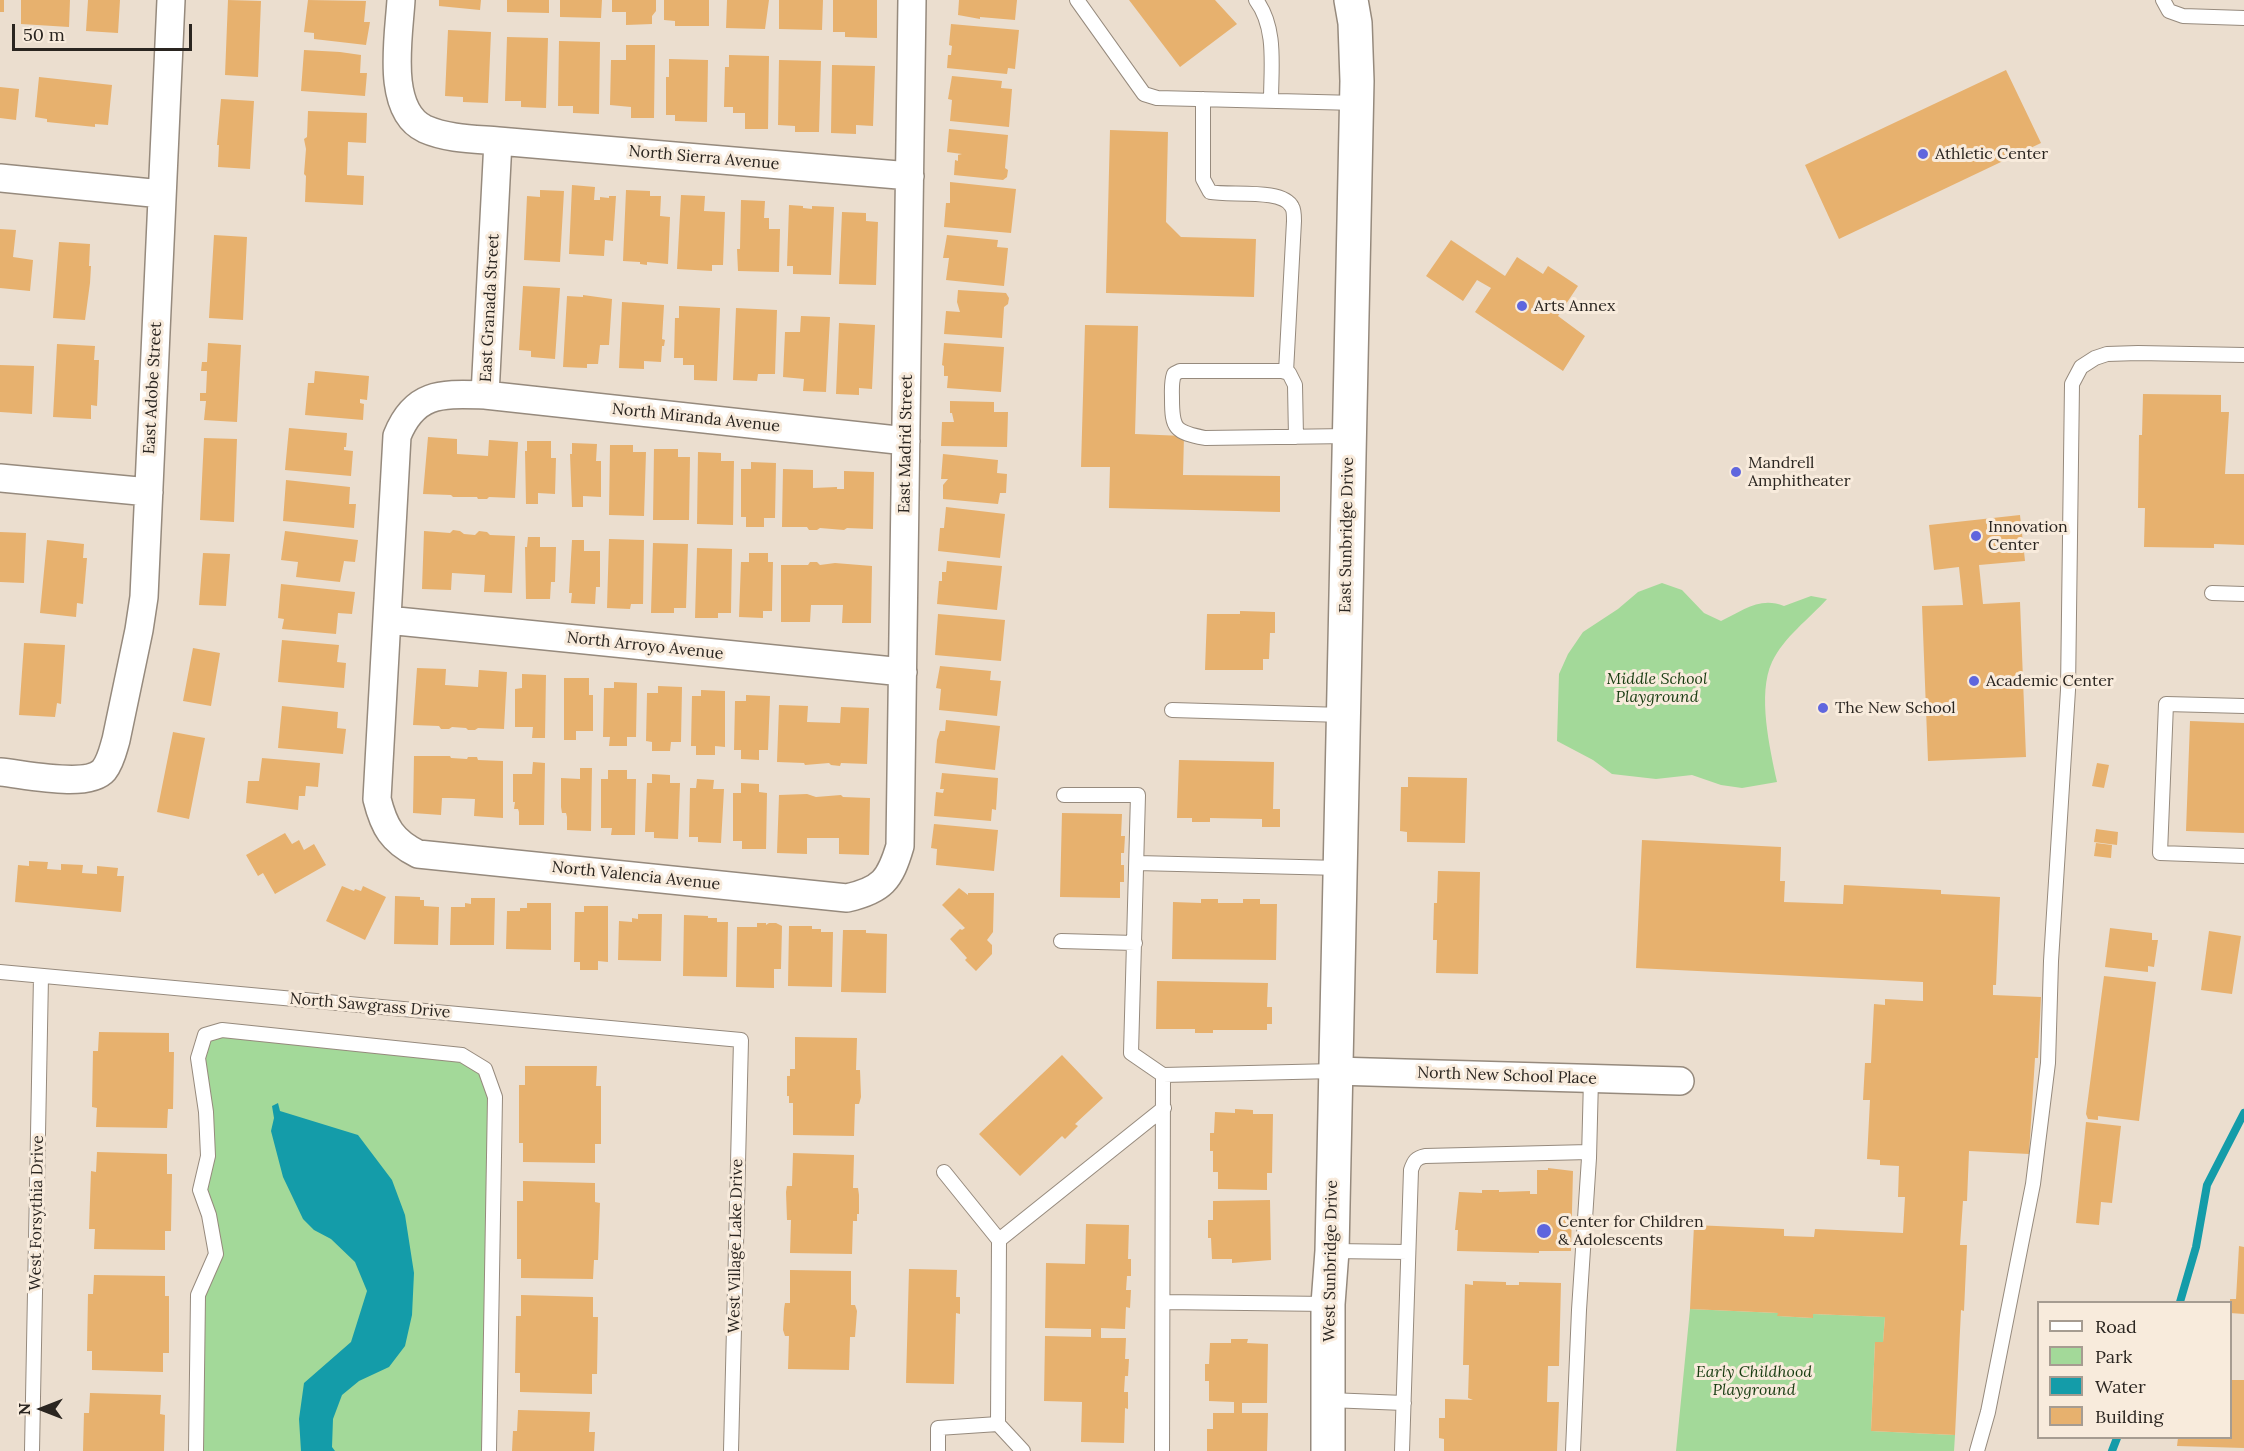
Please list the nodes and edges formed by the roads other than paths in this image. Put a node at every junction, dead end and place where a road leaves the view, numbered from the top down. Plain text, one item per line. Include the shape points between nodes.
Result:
1 (171, 0) edge
2 (401, 0) edge
3 (912, 0) edge
4 (1077, 0) edge
5 (1256, 0) edge
6 (1351, 0) edge
7 (2163, 0) edge
8 (2244, 18) edge
9 (1203, 99) junction
10 (1271, 101) junction
11 (1357, 103) junction
12 (498, 141) junction
13 (910, 176) junction
14 (0, 178) edge
15 (162, 194) junction
16 (2244, 355) edge
17 (1286, 372) junction
18 (485, 395) junction
19 (1349, 436) junction
20 (1296, 437) junction
21 (906, 441) junction
22 (0, 478) edge
23 (149, 492) junction
24 (2212, 593) dead end
25 (2244, 594) edge
26 (387, 620) junction
27 (903, 672) junction
28 (2244, 706) edge
29 (1172, 710) dead end
30 (1343, 715) junction
31 (0, 772) edge
32 (1064, 795) dead end
33 (391, 835) joint
34 (2244, 856) edge
35 (1137, 862) junction
36 (1340, 868) junction
37 (884, 883) joint
38 (1061, 941) dead end
39 (1135, 944) junction
40 (0, 972) edge
41 (41, 976) junction
42 (741, 1040) joint
43 (1335, 1071) junction
44 (1163, 1075) junction
45 (1592, 1079) junction
46 (1680, 1081) dead end
47 (1164, 1108) junction
48 (1589, 1152) junction
49 (944, 1172) dead end
50 (999, 1240) junction
51 (1332, 1251) junction
52 (1408, 1252) junction
53 (1163, 1302) junction
54 (1328, 1304) junction
55 (1329, 1400) junction
56 (1404, 1403) junction
57 (998, 1424) junction
58 (32, 1451) edge
59 (196, 1451) edge
60 (489, 1451) edge
61 (731, 1451) edge
62 (938, 1451) edge
63 (1023, 1451) edge
64 (1162, 1451) edge
65 (1328, 1451) edge
66 (1402, 1451) edge
67 (1573, 1451) edge
68 (1977, 1451) edge

1 - 15 street, East Adobe Street
2 - 12 street via 397,74 399,95 409,115 423,128 447,136
3 - 13 street, East Madrid Street
4 - 9 lane via 1144,94
5 - 10 lane via 1270,29
6 - 11 street, East Sunbridge Drive
7 - 8 lane via 2169,11 2182,16
9 - 10 lane
9 - 17 lane via 1203,179 1210,192 1274,194 1292,207
10 - 11 lane
11 - 19 street, East Sunbridge Drive
12 - 13 street, North Sierra Avenue
12 - 18 street, East Granada Street
13 - 21 street, East Madrid Street
14 - 15 street
15 - 23 street, East Adobe Street
16 - 68 lane via 2107,354 2081,367 2072,384 2068,690 2048,1063 2033,1184
17 - 20 lane via 1295,385
17 - 20 lane via 1180,371 1174,374 1172,382 1172,420 1191,435 1205,438
18 - 21 street, North Miranda Avenue
18 - 26 street, East Granada Street via 435,396 417,405 404,419 397,436
19 - 20 lane
19 - 30 street, East Sunbridge Drive
21 - 27 street, East Madrid Street
22 - 23 street
23 - 31 street, East Adobe Street via 140,630 114,748 103,772 76,780
24 - 25 lane
26 - 27 street, North Arroyo Avenue
26 - 33 street, East Granada Street via 377,799
27 - 37 street, East Madrid Street via 900,846
28 - 34 lane via 2166,704 2160,853
29 - 30 lane
30 - 36 street, East Sunbridge Drive
32 - 35 lane via 1138,795
33 - 37 street, North Valencia Avenue via 418,854 847,898 868,893
35 - 36 lane
35 - 39 lane
36 - 43 street, East Sunbridge Drive
38 - 39 lane
39 - 44 lane via 1131,1053
40 - 41 lane, North Sawgrass Drive
41 - 42 lane, North Sawgrass Drive
41 - 58 lane, West Forsythia Drive
42 - 61 lane, West Village Lake Drive
43 - 44 lane
43 - 45 street, North New School Place
43 - 51 street, West Sunbridge Drive
44 - 47 lane
45 - 46 street, North New School Place
45 - 48 lane
47 - 50 lane
47 - 53 lane
48 - 52 lane via 1418,1158 1411,1170
48 - 67 lane
49 - 50 lane
50 - 57 lane
51 - 52 lane
51 - 54 street, West Sunbridge Drive
52 - 56 lane
53 - 54 lane
53 - 64 lane
54 - 55 street, West Sunbridge Drive
55 - 56 lane
55 - 65 street, West Sunbridge Drive
56 - 66 lane
57 - 62 lane via 938,1428
57 - 63 lane
59 - 60 lane via 198,1295 216,1254 200,1190 208,1156 198,1058 205,1035 222,1030 462,1055 485,1069 495,1097

